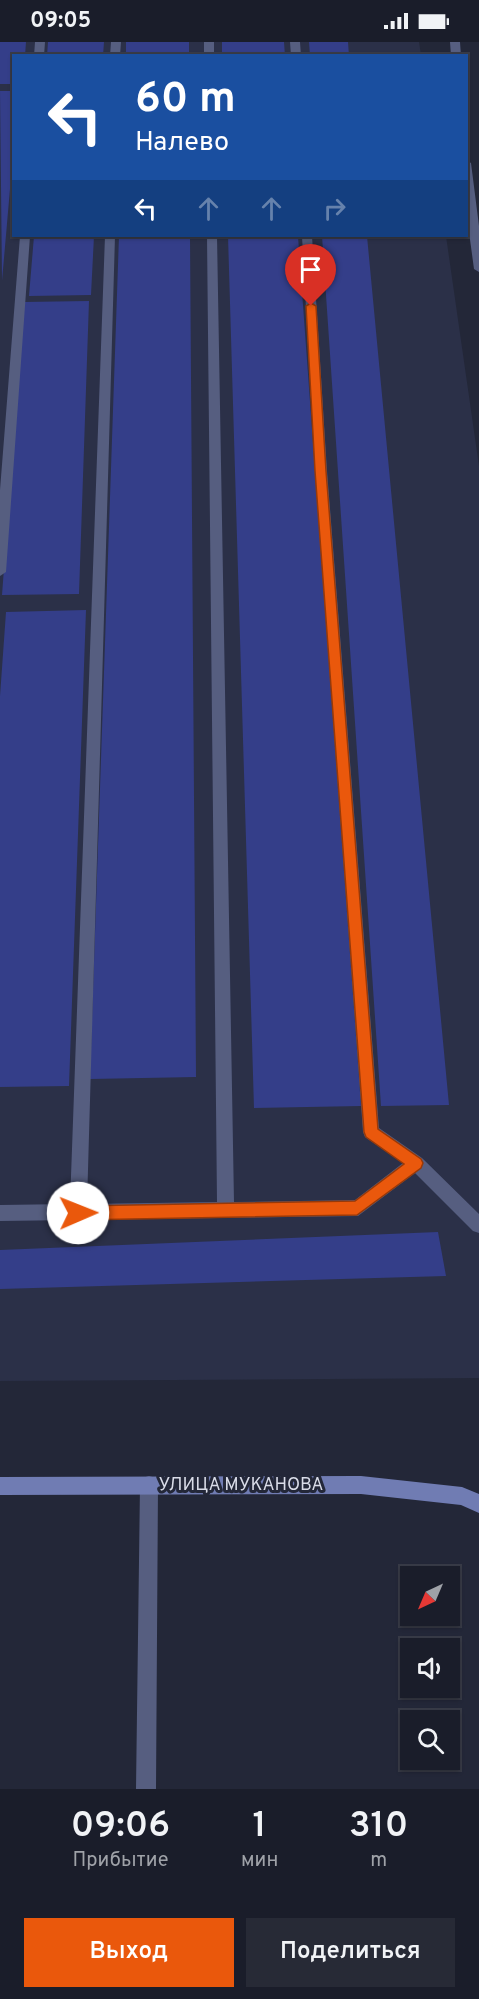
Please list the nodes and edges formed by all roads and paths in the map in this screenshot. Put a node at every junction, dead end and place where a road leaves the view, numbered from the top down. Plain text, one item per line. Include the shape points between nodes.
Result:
1 (468, 179) edge
2 (25, 237) edge
3 (110, 237) edge
4 (212, 237) edge
5 (307, 237) edge
6 (479, 269) edge
7 (0, 572) edge
8 (416, 1163) junction
9 (226, 1211) junction
10 (0, 1213) edge
11 (78, 1213) junction
12 (479, 1225) edge
13 (149, 1485) junction
14 (0, 1486) edge
15 (479, 1504) edge
16 (146, 1789) edge

1 - 6 lane
2 - 7 lane
3 - 11 lane
4 - 9 lane
5 - 8 lane via 371,1132
8 - 9 lane via 357,1208
8 - 12 lane
9 - 11 lane
10 - 11 lane
13 - 14 main road, УЛИЦА МУКАНОВА
13 - 15 main road, УЛИЦА МУКАНОВА via 361,1485 462,1496
13 - 16 lane

